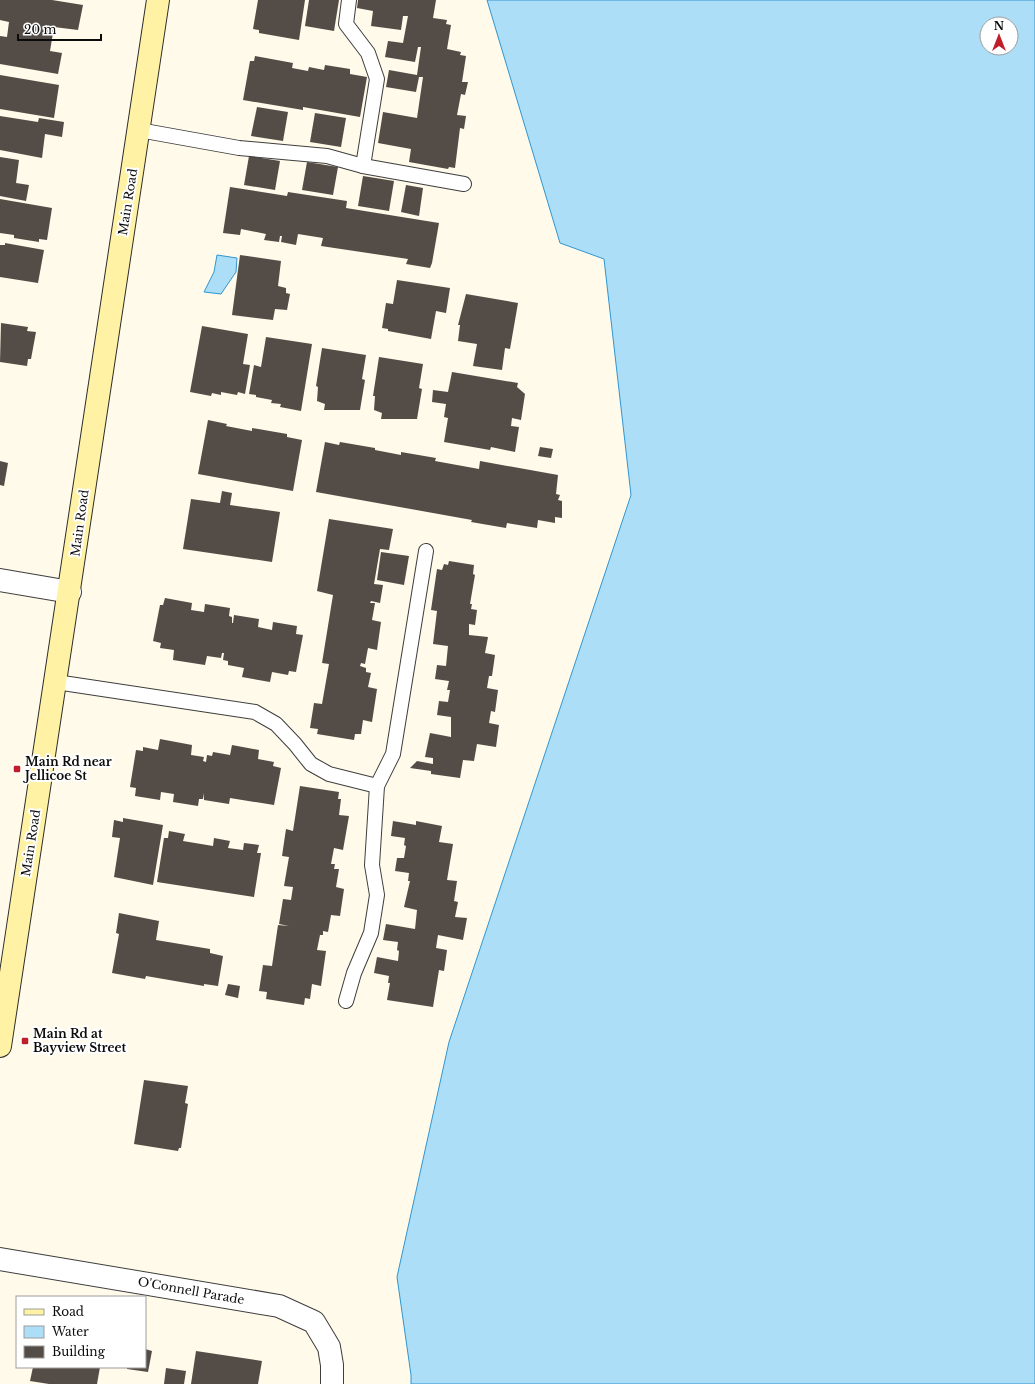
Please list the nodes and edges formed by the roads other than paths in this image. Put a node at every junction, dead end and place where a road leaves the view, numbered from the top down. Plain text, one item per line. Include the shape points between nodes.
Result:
1 (158, 0) edge
2 (349, 0) edge
3 (139, 130) junction
4 (363, 166) junction
5 (464, 184) dead end
6 (426, 551) dead end
7 (0, 580) edge
8 (70, 592) junction
9 (56, 682) junction
10 (377, 786) junction
11 (4, 992) edge
12 (346, 1001) dead end
13 (0, 1046) edge
14 (0, 1259) edge
15 (332, 1384) edge

1 - 3 main road, Main Road
2 - 4 lane via 346,24 368,53 377,79
3 - 4 lane via 239,148 327,156
3 - 8 main road, Main Road
4 - 5 lane
6 - 10 lane via 393,754
7 - 8 street
8 - 9 main road, Main Road
9 - 10 lane via 255,712 276,724 311,764 329,774
9 - 11 main road, Main Road
10 - 12 lane via 372,865 377,895 371,933 354,973
11 - 13 main road, Main Road
14 - 15 street, O'Connell Parade via 279,1306 314,1322 329,1346

